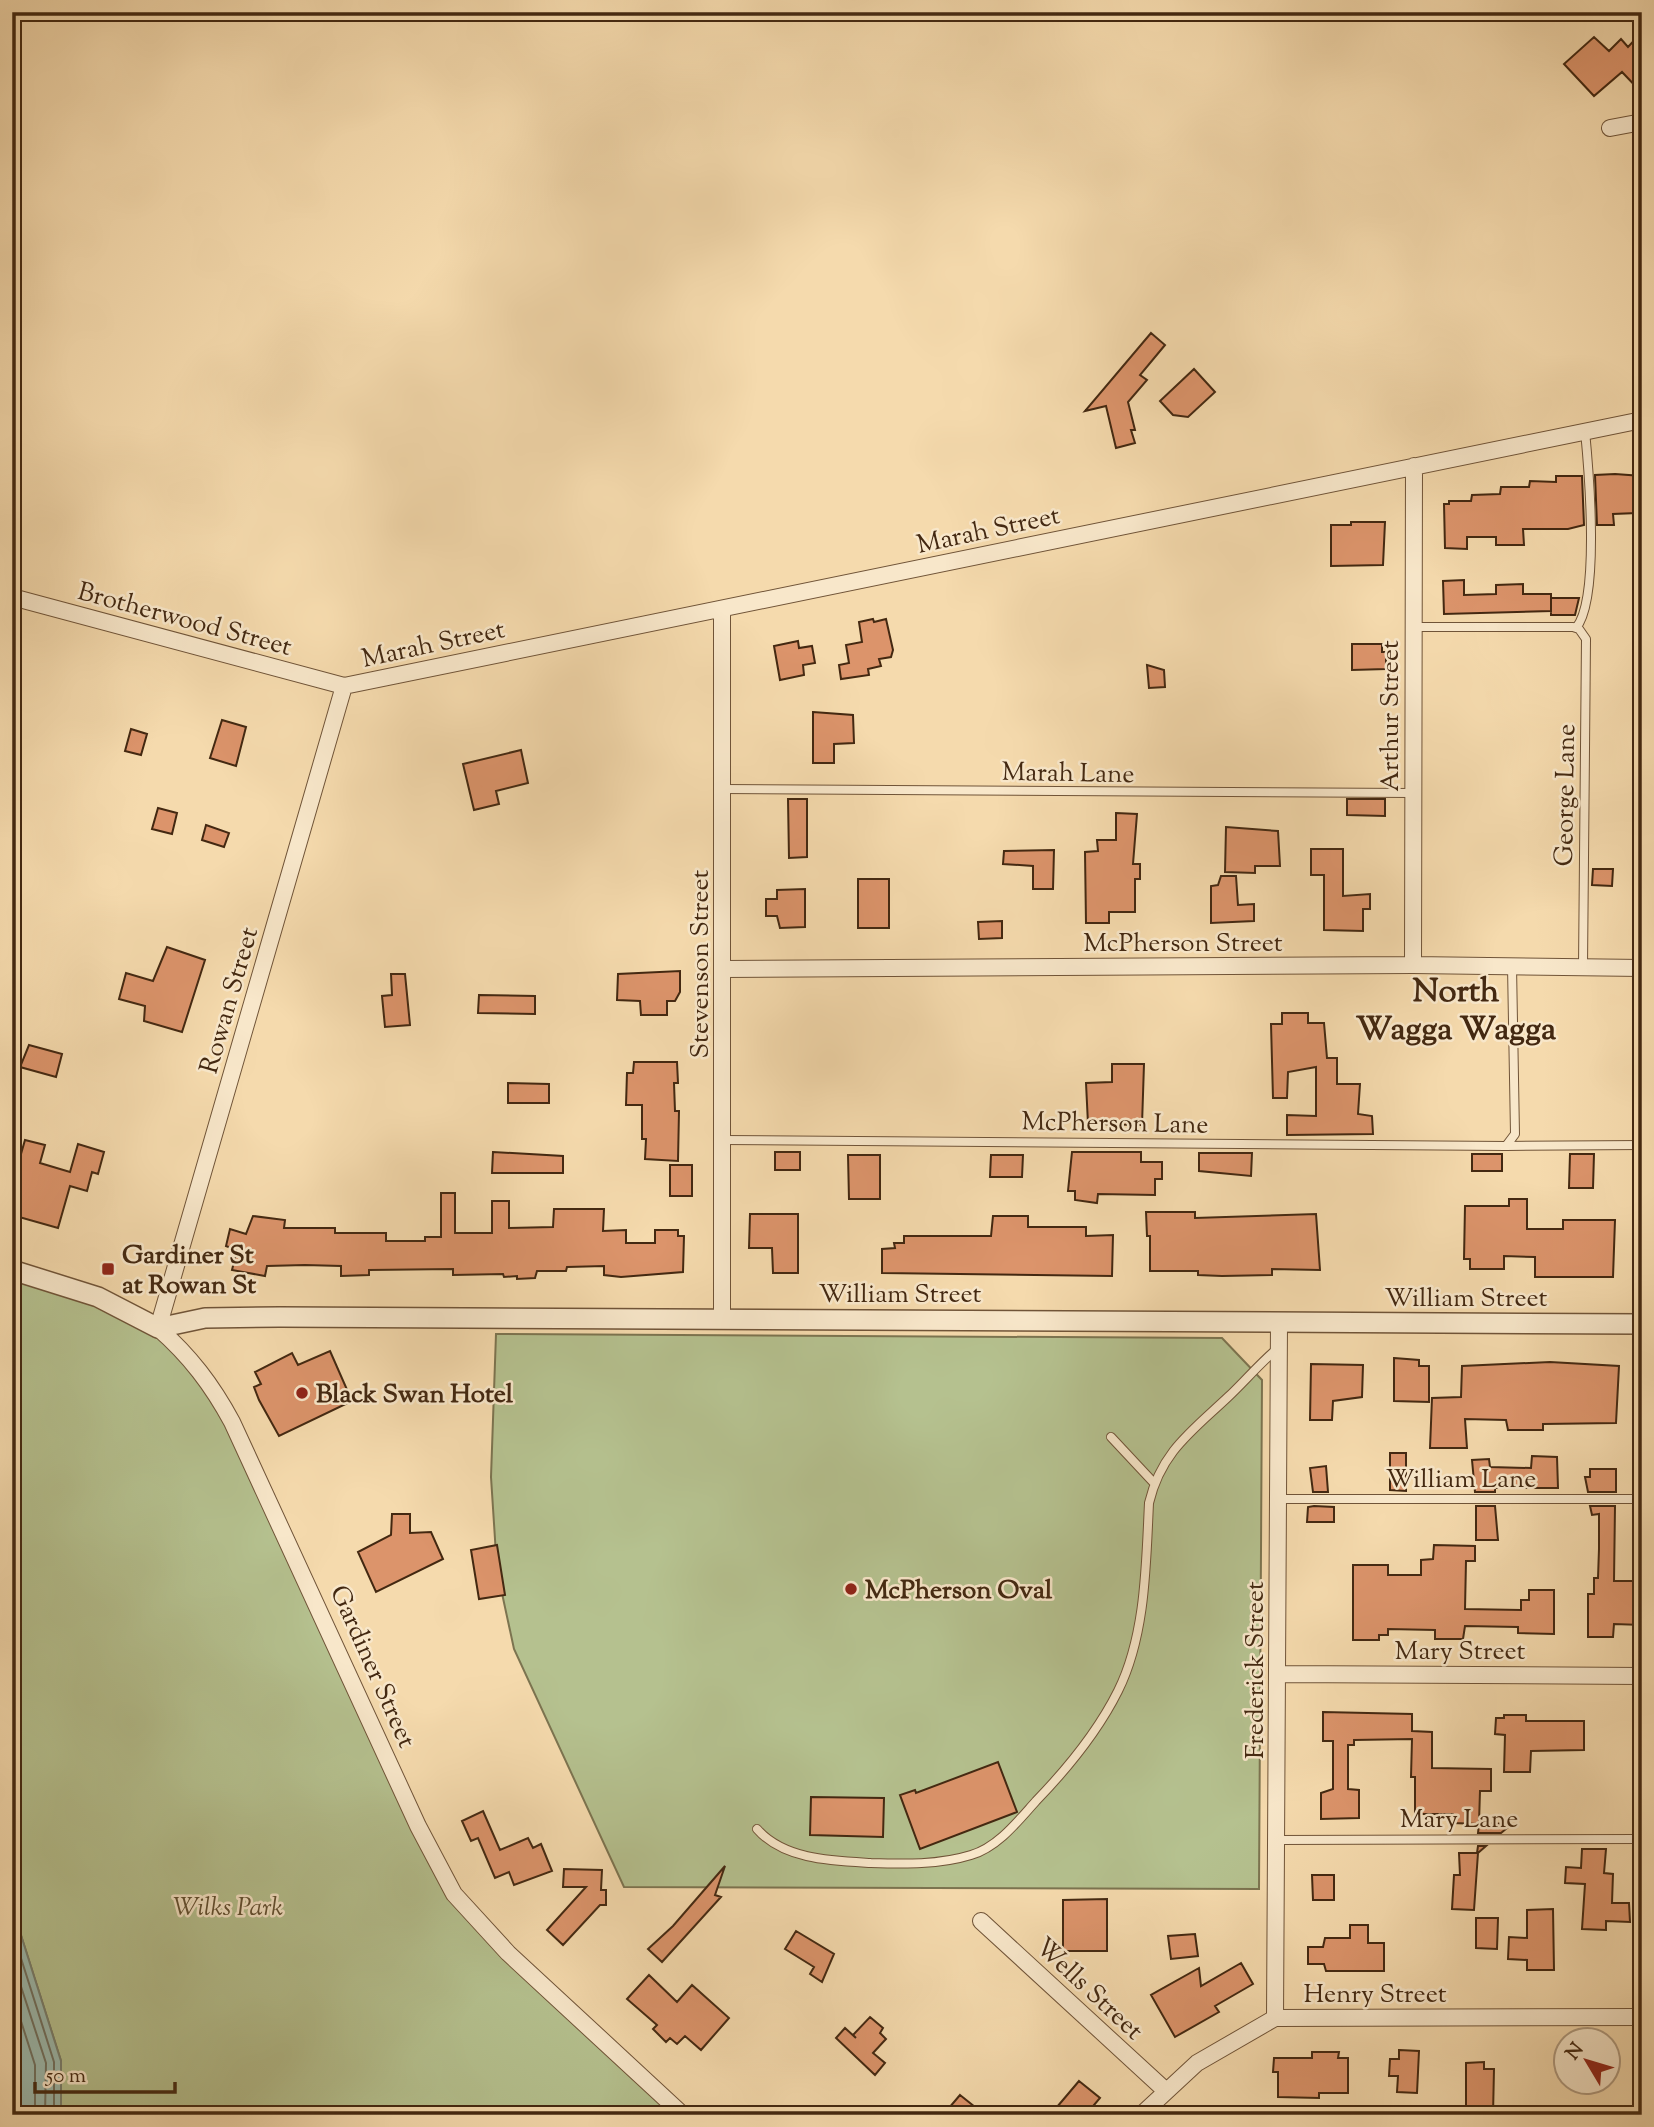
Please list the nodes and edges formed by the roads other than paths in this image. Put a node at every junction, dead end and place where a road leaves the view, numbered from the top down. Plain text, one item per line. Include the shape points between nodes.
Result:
1 (1642, 122) edge
2 (1610, 128) dead end
3 (1642, 420) edge
4 (1585, 431) junction
5 (1414, 466) junction
6 (12, 597) edge
7 (722, 609) junction
8 (1413, 626) junction
9 (1576, 628) junction
10 (345, 686) junction
11 (723, 789) junction
12 (1413, 793) junction
13 (1413, 965) junction
14 (1512, 966) junction
15 (1584, 967) junction
16 (1642, 968) edge
17 (724, 969) junction
18 (723, 1140) junction
19 (1642, 1145) edge
20 (1506, 1146) junction
21 (12, 1270) edge
22 (722, 1318) junction
23 (1279, 1324) junction
24 (1642, 1324) edge
25 (158, 1328) junction
26 (1280, 1346) junction
27 (1111, 1437) dead end
28 (1154, 1483) junction
29 (1280, 1499) junction
30 (1642, 1499) edge
31 (1279, 1674) junction
32 (1642, 1676) edge
33 (757, 1829) dead end
34 (1642, 1839) edge
35 (1277, 1840) junction
36 (981, 1922) dead end
37 (1642, 2017) edge
38 (1275, 2018) junction
39 (1166, 2091) junction
40 (683, 2115) edge
41 (1141, 2115) edge

1 - 2 street
3 - 4 street, Marah Street
4 - 5 street, Marah Street
4 - 9 lane via 1591,491 1587,598
5 - 7 street, Marah Street
5 - 8 street, Arthur Street
6 - 10 street, Brotherwood Street
7 - 10 street, Marah Street
7 - 11 street, Stevenson Street
8 - 9 lane
8 - 12 street, Arthur Street
9 - 15 lane, George Lane via 1587,639
10 - 25 street, Rowan Street
11 - 12 lane, Marah Lane
11 - 17 street, Stevenson Street
12 - 13 street, Arthur Street
13 - 14 street, McPherson Street
13 - 17 street, McPherson Street
14 - 15 street, McPherson Street
14 - 20 lane via 1515,1133
15 - 16 street, McPherson Street
17 - 18 street, Stevenson Street
18 - 20 lane, McPherson Lane
18 - 22 street, Stevenson Street
19 - 20 lane, McPherson Lane
21 - 25 street, Gardiner Street via 98,1297
22 - 23 street, William Street
22 - 25 street, William Street via 205,1318
23 - 24 street, William Street
23 - 26 street, Frederick Street
25 - 40 street, Gardiner Street via 188,1354 232,1422 418,1826 454,1894 508,1953
26 - 28 lane via 1178,1444
26 - 29 street, Frederick Street
27 - 28 lane
28 - 33 lane via 1137,1633 1119,1689 1073,1758 1007,1832 974,1854 898,1864 792,1853
29 - 30 lane, William Lane
29 - 31 street, Frederick Street
31 - 32 street, Mary Street
31 - 35 street, Frederick Street
34 - 35 lane, Mary Lane
35 - 38 street, Frederick Street
36 - 39 street, Wells Street
37 - 38 street, Henry Street
38 - 39 street, Henry Street via 1197,2063
39 - 41 street, Henry Street

